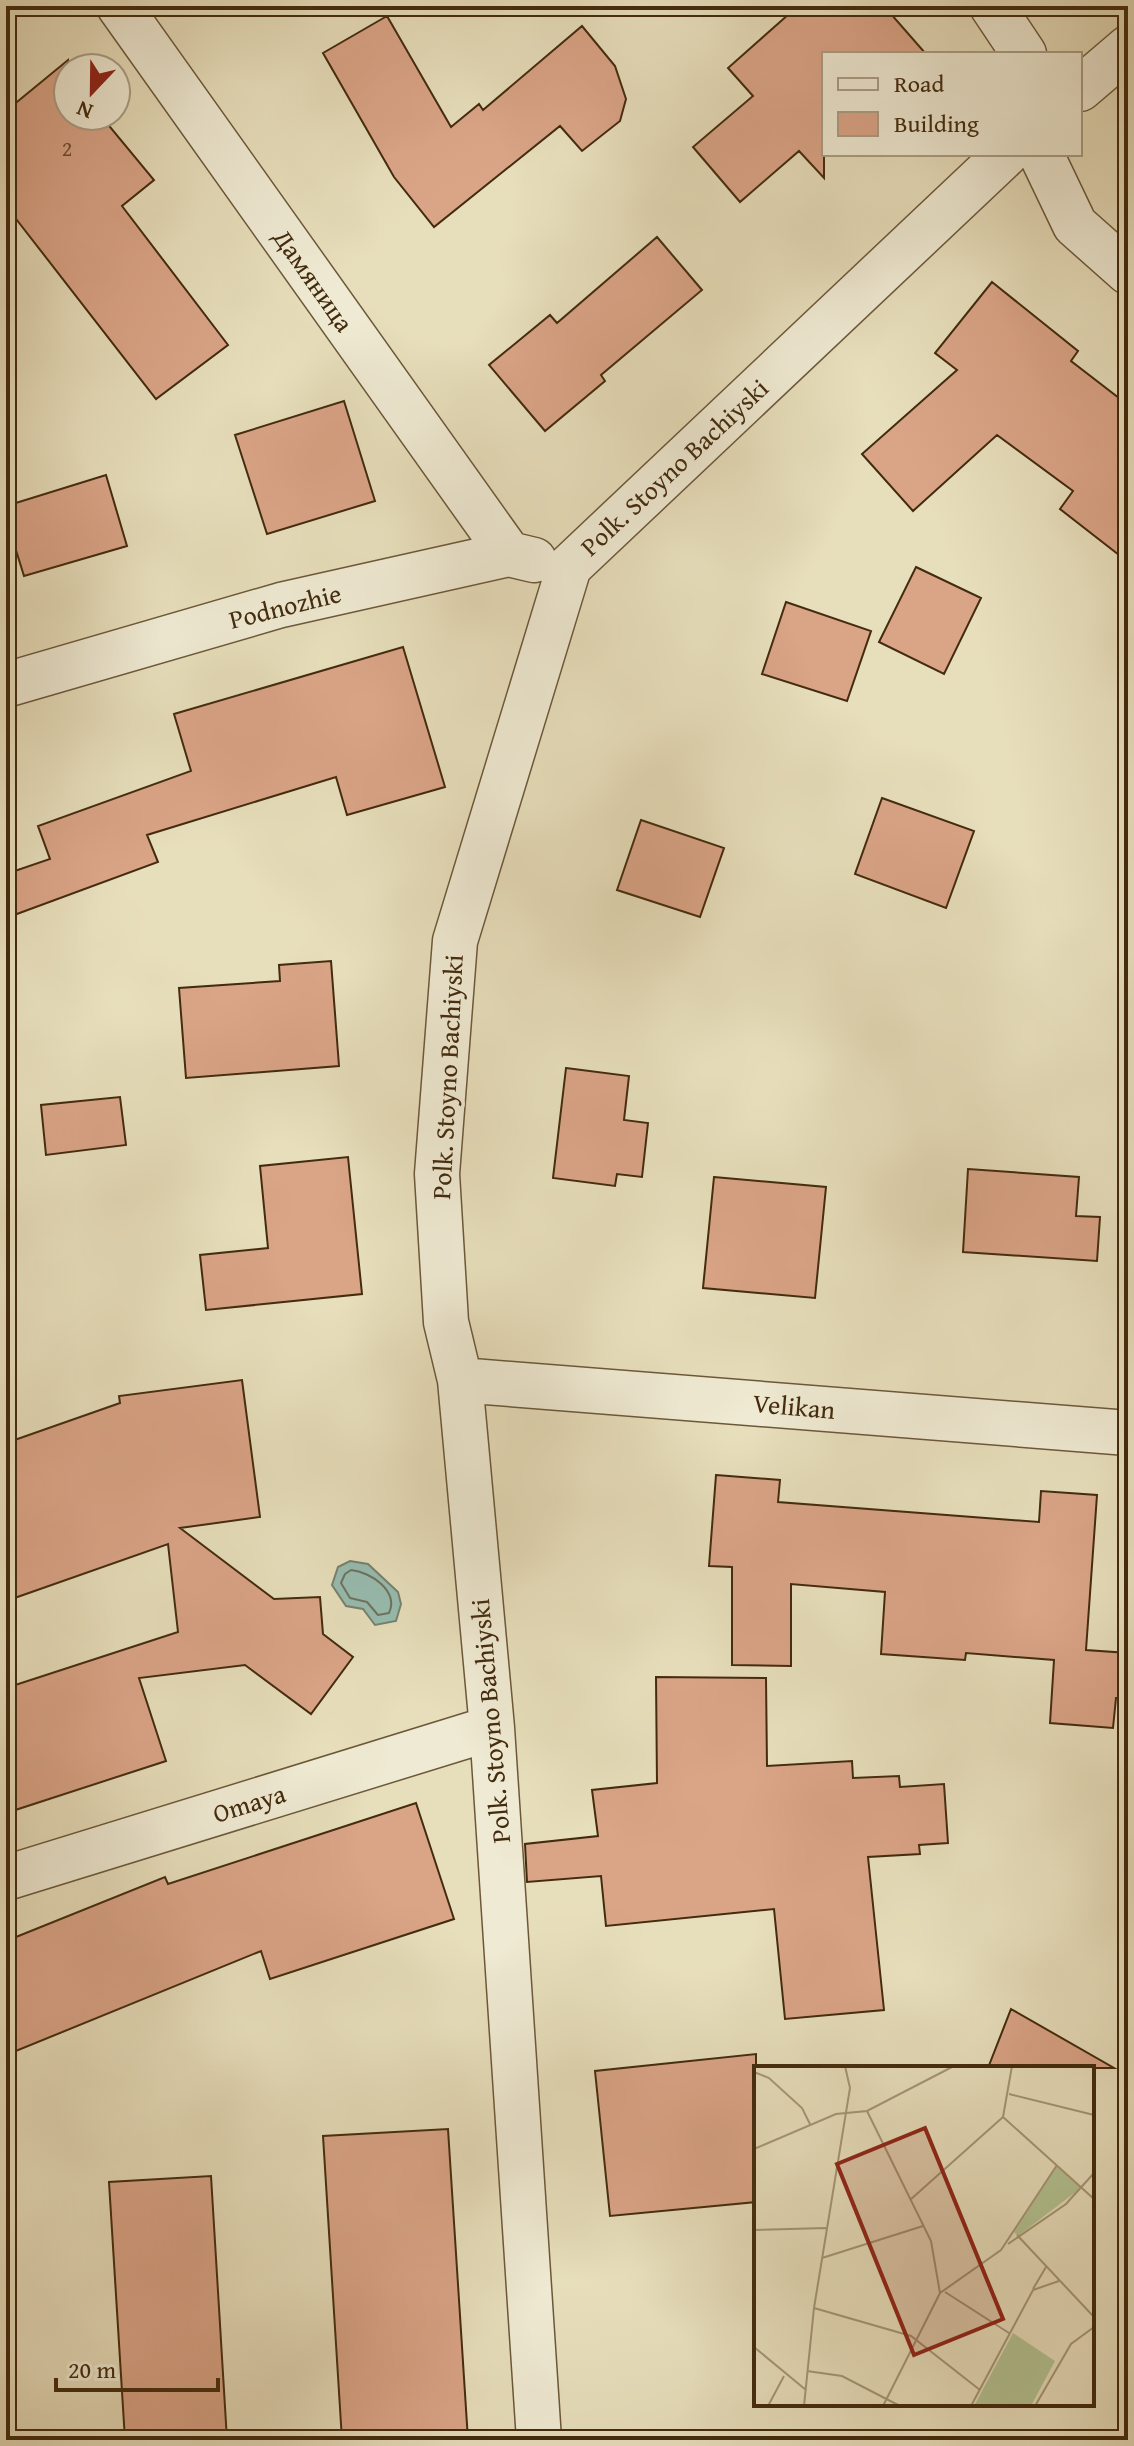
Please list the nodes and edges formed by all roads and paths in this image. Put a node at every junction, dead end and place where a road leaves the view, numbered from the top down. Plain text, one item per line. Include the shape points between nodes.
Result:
1 (119, 6) edge
2 (992, 6) edge
3 (1128, 48) edge
4 (1023, 52) edge
5 (1082, 87) edge
6 (1004, 156) edge
7 (1042, 156) edge
8 (1128, 272) edge
9 (509, 554) junction
10 (569, 567) junction
11 (6, 685) edge
12 (460, 1380) junction
13 (1128, 1433) edge
14 (492, 1728) junction
15 (6, 1878) edge
16 (539, 2440) edge

1 - 9 street, Дамяница
2 - 4 street
3 - 5 street
6 - 10 street, Polk. Stoyno Bachiyski
7 - 8 street via 1075,225
9 - 10 street, Podnozhie
9 - 11 street, Podnozhie via 281,605
10 - 12 street, Polk. Stoyno Bachiyski via 455,941 437,1174 446,1322
12 - 13 street, Velikan
12 - 14 street, Polk. Stoyno Bachiyski
14 - 15 street, Omaya
14 - 16 street, Polk. Stoyno Bachiyski

